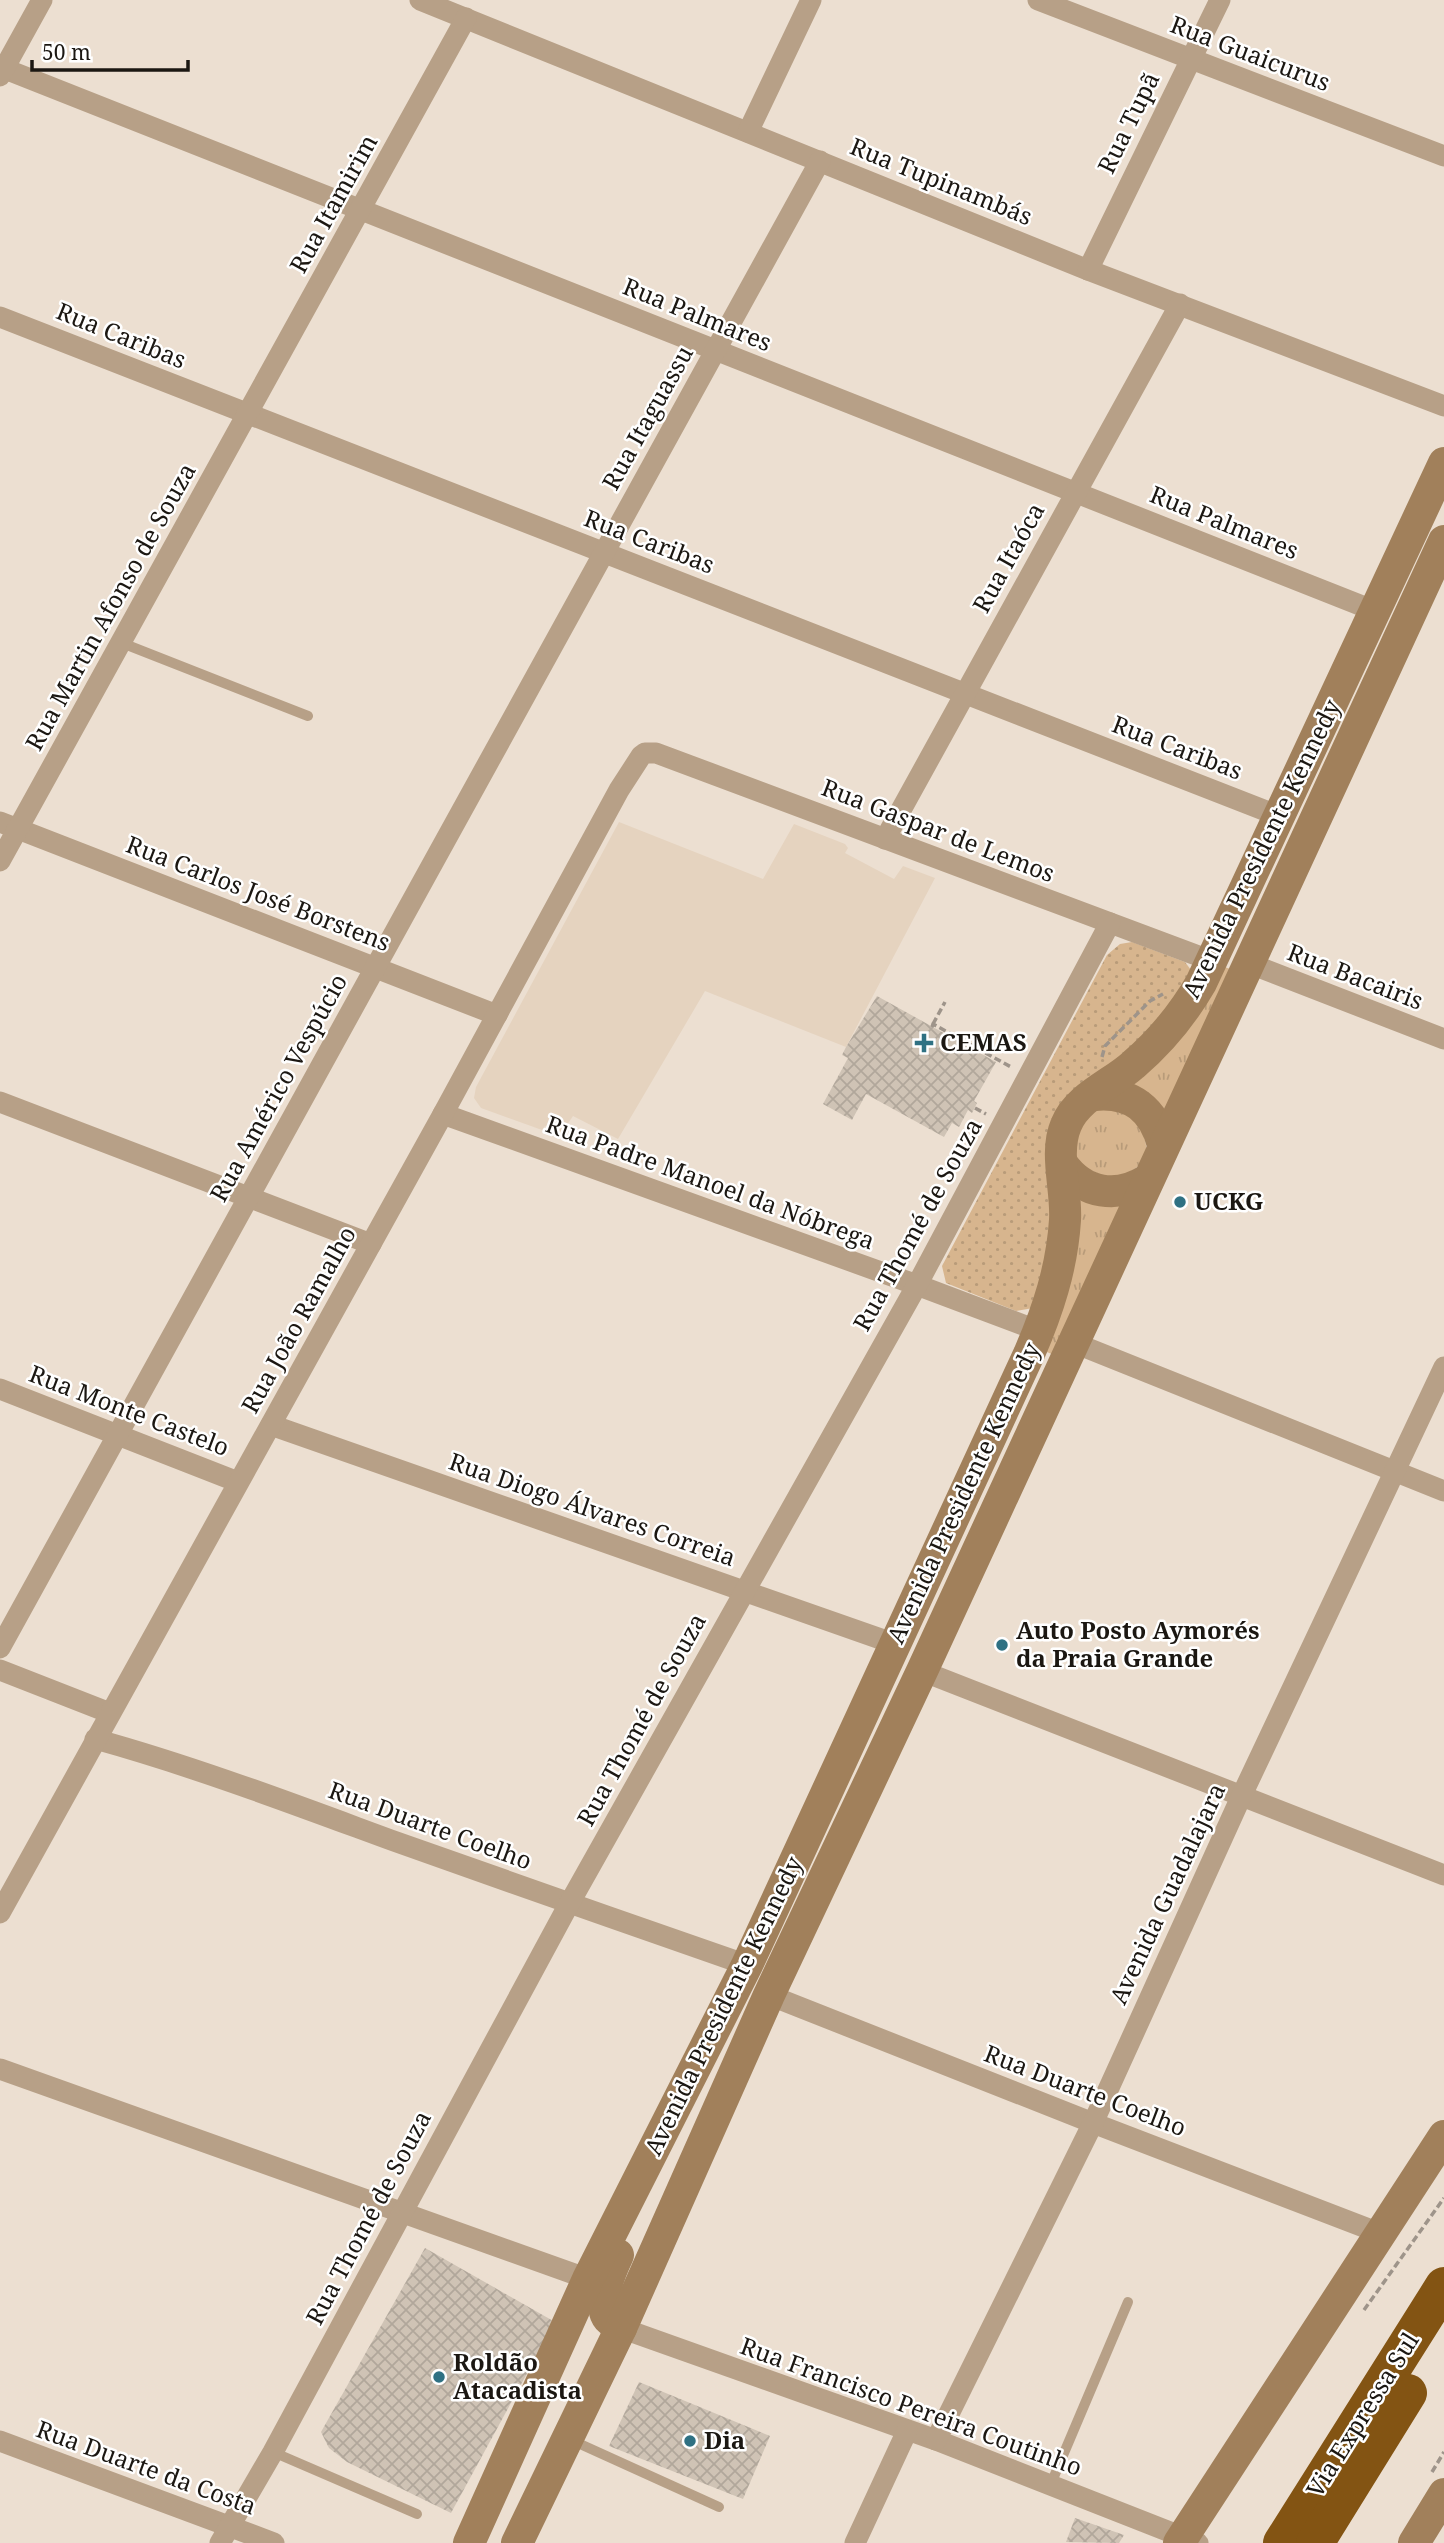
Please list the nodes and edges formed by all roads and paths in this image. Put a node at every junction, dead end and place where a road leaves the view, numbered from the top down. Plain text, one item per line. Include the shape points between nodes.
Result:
1 (42, 0) edge
2 (420, 0) edge
3 (811, 0) edge
4 (1038, 0) edge
5 (1220, 0) edge
6 (466, 18) junction
7 (1189, 59) junction
8 (1, 70) edge
9 (748, 132) junction
10 (1444, 156) edge
11 (820, 161) junction
12 (361, 210) junction
13 (1088, 270) junction
14 (1180, 304) junction
15 (0, 317) edge
16 (715, 351) junction
17 (1444, 406) edge
18 (248, 415) junction
19 (1444, 463) edge
20 (1076, 493) junction
21 (1444, 541) edge
22 (603, 552) junction
23 (1375, 611) junction
24 (121, 643) junction
25 (965, 693) junction
26 (308, 716) dead end
27 (645, 753) joint
28 (1279, 816) junction
29 (9, 826) edge
30 (885, 839) junction
31 (0, 861) edge
32 (1110, 923) junction
33 (1212, 961) junction
34 (1248, 963) junction
35 (375, 967) junction
36 (946, 1002) dead end
37 (497, 1015) junction
38 (1444, 1039) edge
39 (1028, 1077) junction
40 (1094, 1095) junction
41 (0, 1102) edge
42 (443, 1114) junction
43 (1163, 1145) junction
44 (1063, 1165) junction
45 (1147, 1180) junction
46 (249, 1198) junction
47 (371, 1244) junction
48 (917, 1285) junction
49 (1039, 1331) junction
50 (1072, 1342) junction
51 (1444, 1367) edge
52 (0, 1390) edge
53 (271, 1425) junction
54 (118, 1435) junction
55 (1395, 1471) junction
56 (238, 1482) junction
57 (1444, 1491) edge
58 (745, 1592) junction
59 (895, 1644) junction
60 (0, 1648) edge
61 (0, 1670) edge
62 (922, 1671) junction
63 (110, 1713) junction
64 (95, 1740) junction
65 (1241, 1797) junction
66 (1444, 1875) edge
67 (569, 1904) junction
68 (0, 1913) edge
69 (747, 1965) junction
70 (769, 1995) junction
71 (0, 2069) edge
72 (1093, 2123) junction
73 (1444, 2136) edge
74 (636, 2187) junction
75 (401, 2212) junction
76 (1382, 2234) junction
77 (588, 2279) junction
78 (1444, 2286) edge
79 (1128, 2302) dead end
80 (621, 2328) junction
81 (1444, 2337) edge
82 (907, 2431) junction
83 (566, 2438) junction
84 (936, 2440) junction
85 (0, 2441) edge
86 (273, 2452) junction
87 (1050, 2486) junction
88 (1444, 2494) edge
89 (719, 2507) dead end
90 (417, 2514) dead end
91 (224, 2535) edge
92 (1301, 2538) edge
93 (1186, 2541) edge
94 (274, 2543) edge
95 (469, 2543) edge
96 (516, 2543) edge
97 (855, 2543) edge
98 (1414, 2543) edge

1 - 8 street
2 - 6 street, Rua Tupinambás
3 - 9 street
4 - 7 street, Rua Guaicurus
5 - 7 street, Rua Tupã
6 - 9 street, Rua Tupinambás
6 - 12 street, Rua Itamirim
7 - 10 street, Rua Guaicurus
7 - 13 street, Rua Tupã
8 - 12 street, Rua Palmares
9 - 11 street, Rua Tupinambás
11 - 13 street, Rua Tupinambás
11 - 16 street, Rua Itaguassu
12 - 16 street, Rua Palmares
12 - 18 street, Rua Itamirim
13 - 14 street, Rua Tupinambás
14 - 17 street, Rua Tupinambás
14 - 20 street, Rua Itaóca
15 - 18 street, Rua Caribas
16 - 20 street, Rua Palmares
16 - 22 street, Rua Itaguassu
18 - 22 street, Rua Caribas
18 - 24 street, Rua Martin Afonso de Souza
19 - 23 main road, Avenida Presidente Kennedy
20 - 23 street, Rua Palmares
20 - 25 street, Rua Itaóca
21 - 34 main road, Avenida Presidente Kennedy
22 - 25 street, Rua Caribas
22 - 35 street, Rua Américo Vespúcio
23 - 28 main road, Avenida Presidente Kennedy
24 - 26 lane
24 - 29 street, Rua Martin Afonso de Souza
25 - 28 street, Rua Caribas
25 - 30 street, Rua Itaóca
27 - 30 street, Rua Gaspar de Lemos via 656,753
27 - 37 street, Rua João Ramalho via 619,790
28 - 33 main road, Avenida Presidente Kennedy
29 - 31 street, Rua Martin Afonso de Souza
29 - 35 street, Rua Carlos José Borstens
30 - 32 street, Rua Gaspar de Lemos
32 - 33 street, Rua Gaspar de Lemos
32 - 39 street, Rua Thomé de Souza
33 - 40 main road, Avenida Presidente Kennedy via 1171,1026 1134,1065
34 - 38 street, Rua Bacairis
34 - 43 main road, Avenida Presidente Kennedy
35 - 37 street, Rua Carlos José Borstens
35 - 46 street, Rua Américo Vespúcio
36 - 39 path via 933,1025
37 - 42 street, Rua João Ramalho
39 - 48 street, Rua Thomé de Souza
40 - 43 main road via 1116,1095 1139,1104 1156,1123
40 - 44 main road, Avenida Presidente Kennedy via 1081,1103 1066,1125
41 - 46 street
42 - 47 street, Rua João Ramalho
42 - 48 street, Rua Padre Manoel da Nóbrega
43 - 45 main road, Avenida Presidente Kennedy
44 - 45 main road via 1086,1186 1108,1192 1124,1191
44 - 49 main road, Avenida Presidente Kennedy via 1066,1202 1058,1278
45 - 50 main road, Avenida Presidente Kennedy
46 - 47 street
46 - 54 street, Rua Américo Vespúcio
47 - 53 street, Rua João Ramalho
48 - 49 street, Rua Padre Manoel da Nóbrega
48 - 58 street, Rua Thomé de Souza
49 - 59 main road, Avenida Presidente Kennedy
50 - 55 street
50 - 62 main road, Avenida Presidente Kennedy
51 - 55 street, Avenida Guadalajara
52 - 54 street, Rua Monte Castelo
53 - 56 street, Rua João Ramalho
53 - 58 street, Rua Diogo Álvares Correia
54 - 56 street, Rua Monte Castelo
54 - 60 street, Rua Américo Vespúcio
55 - 57 street
55 - 65 street, Avenida Guadalajara
56 - 63 street, Rua João Ramalho
58 - 59 street, Rua Diogo Álvares Correia
58 - 67 street, Rua Thomé de Souza
59 - 69 main road, Avenida Presidente Kennedy
61 - 63 street
62 - 65 street
62 - 70 main road, Avenida Presidente Kennedy
63 - 64 street, Rua João Ramalho
64 - 67 street, Rua Duarte Coelho via 235,1783
64 - 68 street, Rua João Ramalho
65 - 66 street
65 - 72 street, Avenida Guadalajara
67 - 69 street, Rua Duarte Coelho
67 - 75 street, Rua Thomé de Souza
69 - 74 main road, Avenida Presidente Kennedy
70 - 72 street, Rua Duarte Coelho
70 - 80 main road, Avenida Presidente Kennedy
71 - 75 street
72 - 76 street, Rua Duarte Coelho
72 - 84 street, Avenida Guadalajara
73 - 76 main road
74 - 77 main road, Avenida Presidente Kennedy
74 - 80 main road via 636,2204 604,2301 607,2316
75 - 77 street
75 - 86 street, Rua Thomé de Souza
76 - 93 main road
77 - 95 main road, Avenida Presidente Kennedy
78 - 92 highway, Via Expressa Sul
79 - 87 lane
80 - 82 street, Rua Francisco Pereira Coutinho
80 - 83 main road, Avenida Presidente Kennedy
81 - 92 highway, Via Expressa Sul
82 - 84 street, Rua Francisco Pereira Coutinho
82 - 97 street
83 - 89 lane
83 - 96 main road, Avenida Presidente Kennedy
84 - 87 street, Rua Francisco Pereira Coutinho
85 - 91 street, Rua Duarte da Costa
86 - 90 lane
86 - 91 street, Rua Thomé de Souza
87 - 93 street, Rua Francisco Pereira Coutinho
88 - 98 main road
91 - 94 street, Rua Duarte da Costa

